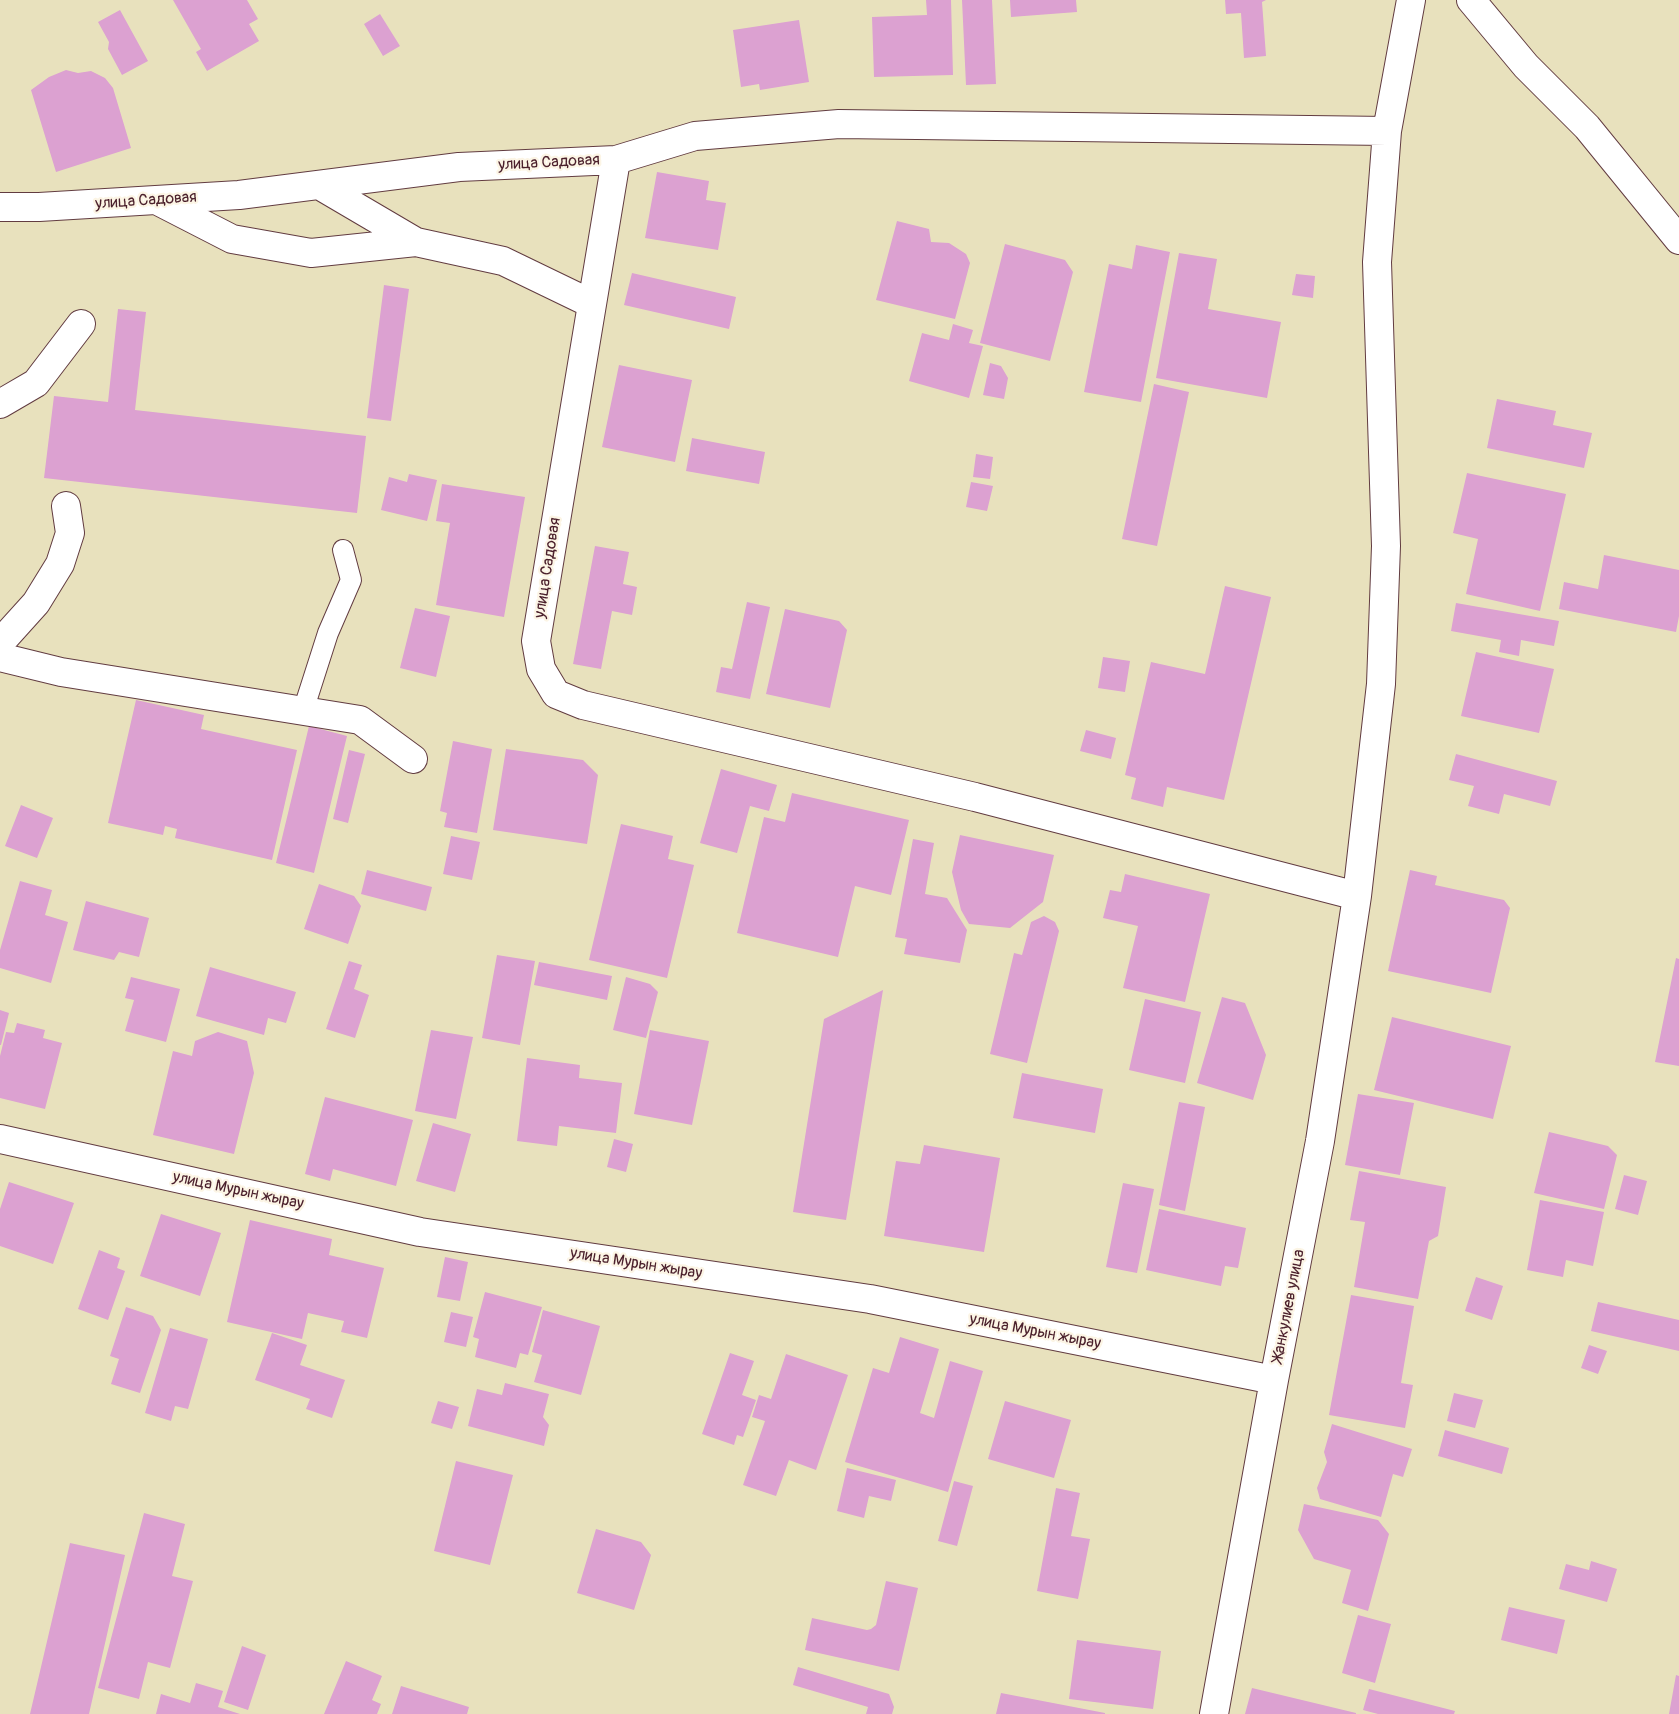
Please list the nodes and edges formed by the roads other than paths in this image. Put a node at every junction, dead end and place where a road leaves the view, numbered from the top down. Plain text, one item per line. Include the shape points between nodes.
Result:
1 (1411, 0) edge
2 (1471, 0) edge
3 (1387, 131) junction
4 (616, 160) junction
5 (319, 185) junction
6 (157, 200) junction
7 (0, 207) edge
8 (1679, 240) edge
9 (416, 242) junction
10 (592, 304) junction
11 (81, 324) dead end
12 (0, 404) edge
13 (66, 506) dead end
14 (343, 550) dead end
15 (0, 643) edge
16 (0, 657) edge
17 (303, 711) junction
18 (413, 759) dead end
19 (1357, 896) junction
20 (0, 1139) edge
21 (1274, 1380) junction
22 (1214, 1714) edge

1 - 3 street, Жанкулиев улица
2 - 8 street via 1526,66 1587,127
3 - 4 street via 838,124 695,136
3 - 19 street, Жанкулиев улица via 1378,262 1386,546 1382,684
4 - 5 street, улица Садовая via 459,168
4 - 10 street, улица Садовая
5 - 6 street, улица Садовая via 239,195
5 - 9 street
6 - 7 street, улица Садовая via 39,208
6 - 9 street via 232,239 311,253
9 - 10 street via 503,261
10 - 19 street, улица Садовая via 536,641 541,669 556,694 583,704 975,797
11 - 12 street via 36,383
13 - 15 street via 70,533 60,564 36,603
14 - 17 lane via 351,580 328,633
16 - 17 street via 61,672
17 - 18 street via 360,720
19 - 21 street, Жанкулиев улица via 1320,1141
20 - 21 street, улица Мурын жырау via 420,1232 870,1299
21 - 22 street, Жанкулиев улица

